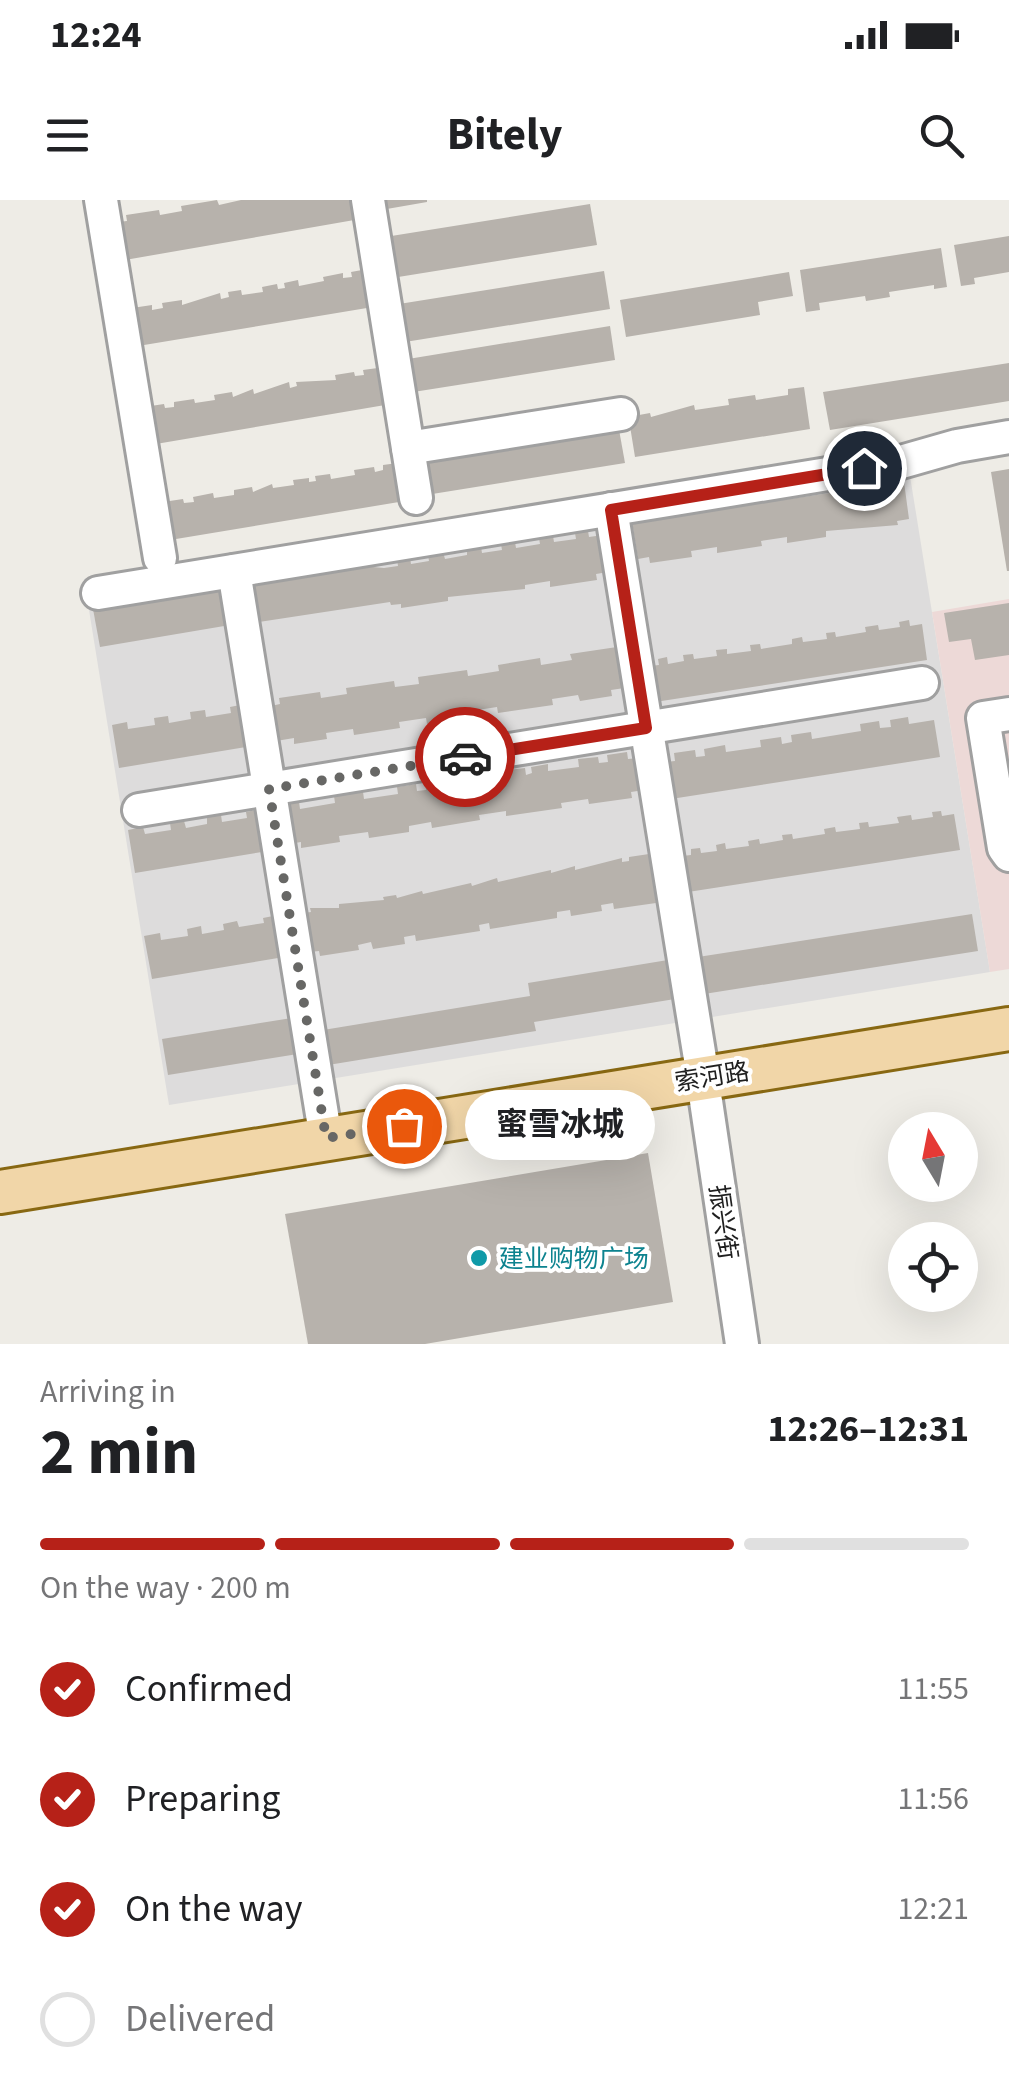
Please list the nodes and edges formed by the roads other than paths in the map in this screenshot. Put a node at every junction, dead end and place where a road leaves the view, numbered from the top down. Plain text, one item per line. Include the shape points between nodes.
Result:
1 (101, 200) edge
2 (368, 200) edge
3 (621, 414) dead end
4 (1009, 437) edge
5 (408, 448) junction
6 (416, 498) dead end
7 (611, 510) junction
8 (160, 558) dead end
9 (234, 571) junction
10 (98, 593) dead end
11 (922, 683) dead end
12 (1009, 714) edge
13 (646, 728) junction
14 (999, 750) edge
15 (269, 789) junction
16 (139, 810) dead end
17 (1009, 855) edge
18 (1009, 1029) edge
19 (1009, 1053) edge
20 (705, 1089) junction
21 (326, 1138) junction
22 (0, 1192) edge
23 (0, 1215) edge
24 (742, 1344) edge

1 - 8 street
2 - 5 street
3 - 5 street
4 - 7 street
5 - 6 street
7 - 9 street
7 - 13 street, 振兴街
9 - 10 street
9 - 15 street
11 - 13 street
12 - 14 street via 982,718
13 - 15 street
13 - 20 street, 振兴街
14 - 17 street
15 - 16 street
15 - 21 street
18 - 20 main road, 索河路
19 - 20 main road, 索河路
20 - 21 main road, 索河路
20 - 23 main road, 索河路
20 - 24 street, 振兴街
21 - 22 main road, 索河路

